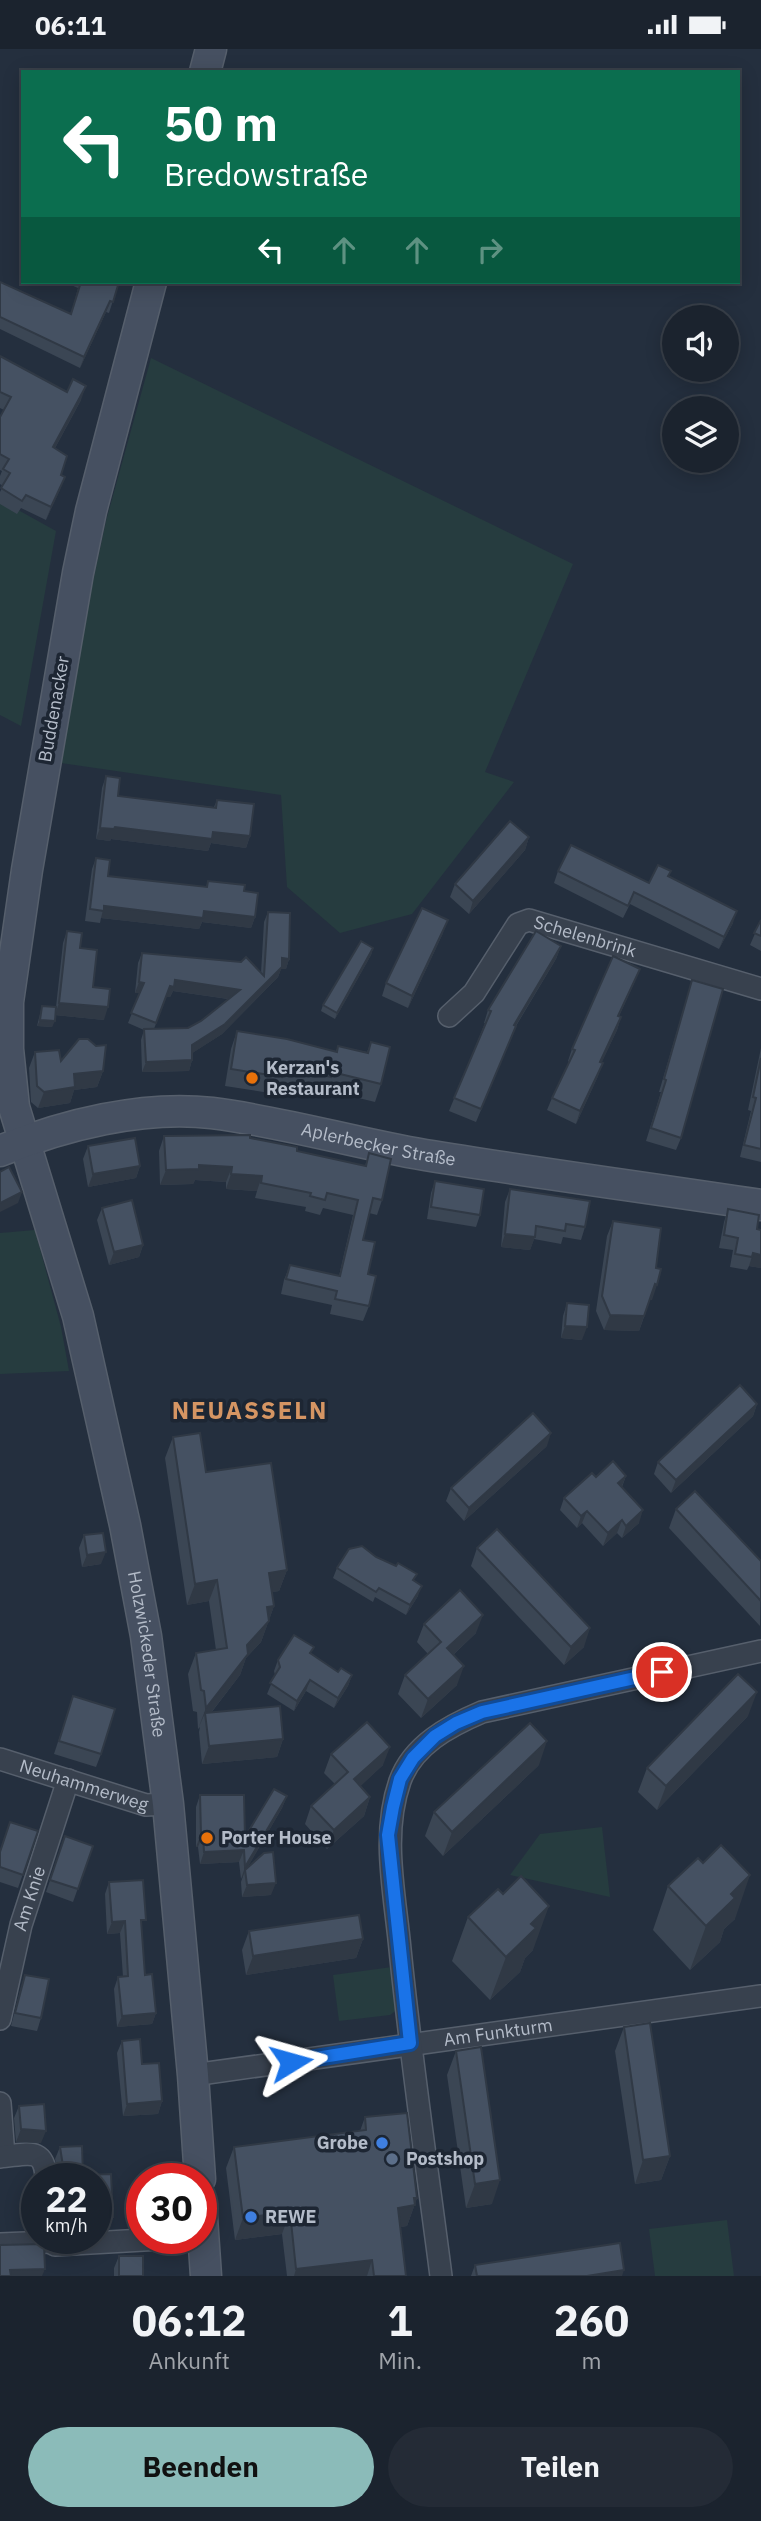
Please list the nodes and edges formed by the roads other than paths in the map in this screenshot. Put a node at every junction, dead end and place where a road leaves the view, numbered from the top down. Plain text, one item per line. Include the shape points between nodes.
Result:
1 (211, 49) edge
2 (206, 70) edge
3 (150, 284) edge
4 (761, 989) edge
5 (449, 1016) dead end
6 (12, 1146) edge
7 (761, 1205) edge
8 (761, 1651) edge
9 (0, 1759) edge
10 (68, 1780) junction
11 (168, 1804) junction
12 (761, 1996) edge
13 (0, 2019) edge
14 (410, 2043) junction
15 (193, 2075) junction
16 (0, 2103) edge
17 (2, 2157) edge
18 (44, 2163) edge
19 (199, 2163) edge
20 (21, 2242) edge
21 (0, 2244) edge
22 (199, 2254) edge
23 (206, 2276) edge
24 (441, 2276) edge

1 - 2 main road
3 - 6 main road, Buddenacker via 91,511 27,870 8,1002
4 - 5 street, Schelenbrink via 529,921 518,924 474,993
6 - 7 main road, Aplerbecker Straße via 61,1129 131,1116 211,1113 422,1154
6 - 11 main road, Holzwickeder Straße via 78,1316 146,1636
8 - 14 street via 482,1712 435,1736 413,1758 400,1779 388,1835
9 - 10 street, Neuhammerweg
10 - 11 street, Neuhammerweg via 146,1805
10 - 13 street, Am Knie via 21,1926
11 - 15 main road, Holzwickeder Straße
12 - 14 street, Am Funkturm
14 - 15 street, Am Funkturm
14 - 24 street
15 - 19 main road, Holzwickeder Straße
16 - 17 street
17 - 18 street via 33,2154
20 - 21 street
22 - 23 main road

